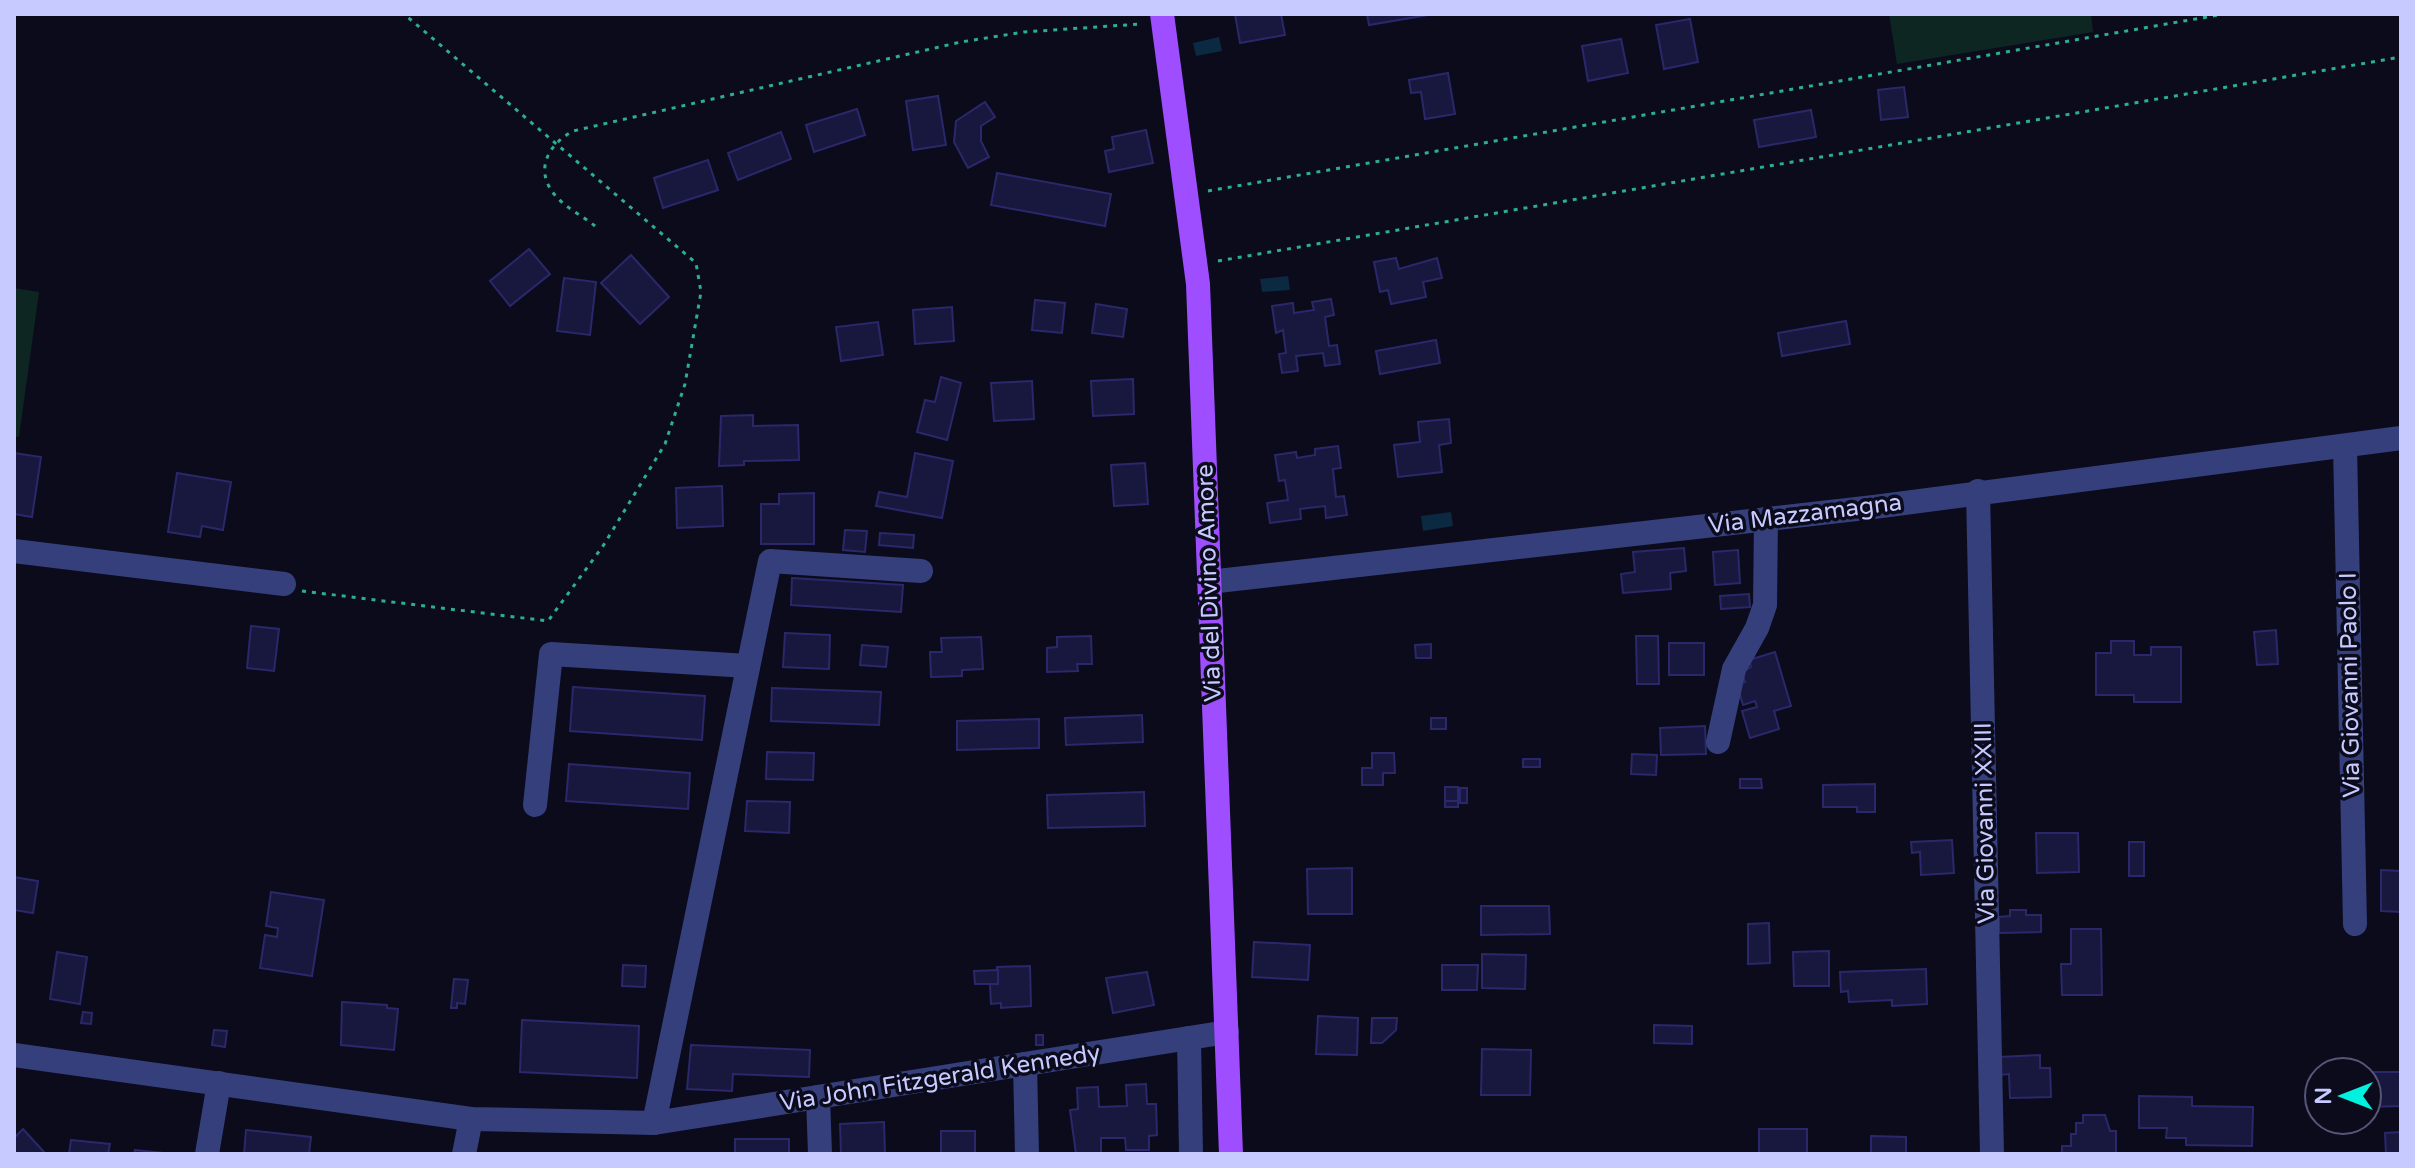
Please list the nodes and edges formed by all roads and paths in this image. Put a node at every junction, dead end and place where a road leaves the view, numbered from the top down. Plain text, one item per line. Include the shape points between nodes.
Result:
1 (404, 14) edge
2 (2224, 14) edge
3 (1163, 18) edge
4 (2401, 57) edge
5 (553, 142) junction
6 (1188, 195) junction
7 (595, 226) dead end
8 (1196, 265) junction
9 (2401, 438) edge
10 (2345, 446) junction
11 (1978, 491) junction
12 (1766, 519) junction
13 (14, 551) edge
14 (921, 571) dead end
15 (1209, 582) junction
16 (287, 587) joint
17 (748, 666) junction
18 (1718, 742) dead end
19 (535, 805) dead end
20 (2355, 924) dead end
21 (1227, 1032) junction
22 (1189, 1038) junction
23 (14, 1055) edge
24 (1025, 1064) junction
25 (219, 1083) junction
26 (818, 1097) junction
27 (471, 1119) junction
28 (654, 1123) junction
29 (207, 1154) edge
30 (464, 1154) edge
31 (820, 1154) edge
32 (1027, 1154) edge
33 (1191, 1154) edge
34 (1231, 1154) edge
35 (1992, 1154) edge

1 - 5 path
2 - 6 path
3 - 5 path via 961,42 573,131
3 - 6 main road, Via del Divino Amore
4 - 8 path
5 - 7 path via 547,179 555,195
5 - 16 path via 689,255 700,272 685,384 665,444 603,546 548,621
6 - 8 main road, Via del Divino Amore
8 - 15 main road, Via del Divino Amore
9 - 10 street, Via Mazzamagna
10 - 11 street, Via Mazzamagna
10 - 20 street, Via Giovanni Paolo I
11 - 12 street, Via Mazzamagna
11 - 35 street, Via Giovanni XXIII
12 - 15 street, Via Mazzamagna
12 - 18 street via 1765,605 1734,669
13 - 16 street
14 - 17 street via 770,561
15 - 21 main road, Via del Divino Amore
17 - 19 street via 551,654
17 - 28 street
21 - 22 street, Via John Fitzgerald Kennedy
21 - 34 main road, Via del Divino Amore
22 - 24 street, Via John Fitzgerald Kennedy
22 - 33 street
23 - 25 street, Via John Fitzgerald Kennedy
24 - 26 street, Via John Fitzgerald Kennedy
24 - 32 street
25 - 27 street, Via John Fitzgerald Kennedy
25 - 29 street
26 - 28 street, Via John Fitzgerald Kennedy
26 - 31 street
27 - 28 street, Via John Fitzgerald Kennedy
27 - 30 street

